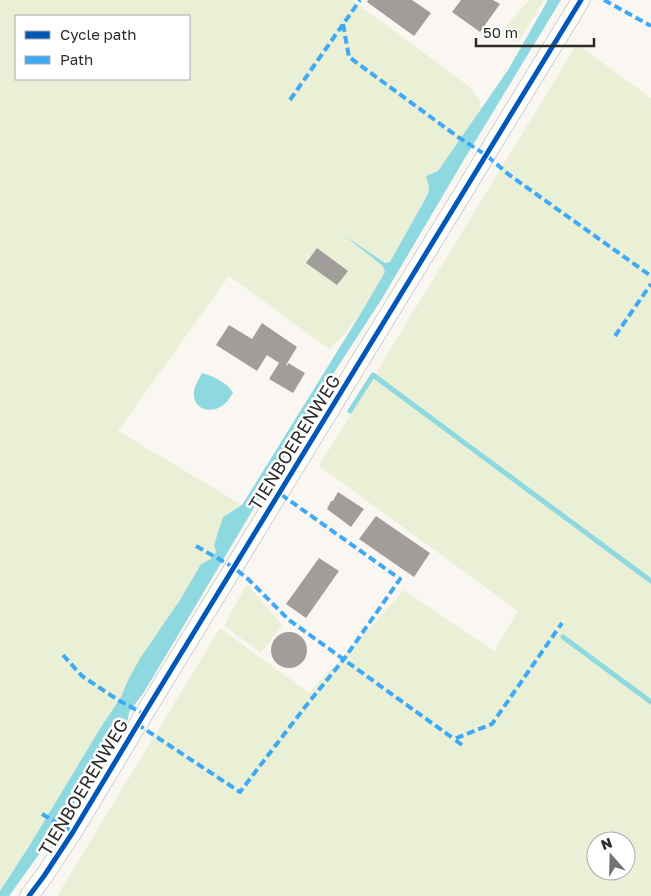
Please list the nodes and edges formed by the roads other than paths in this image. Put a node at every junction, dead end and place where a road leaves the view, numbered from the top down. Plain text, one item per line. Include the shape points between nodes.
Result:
1 (581, 0) edge
2 (29, 896) edge

1 - 2 street, TIENBOERENWEG via 73,832

